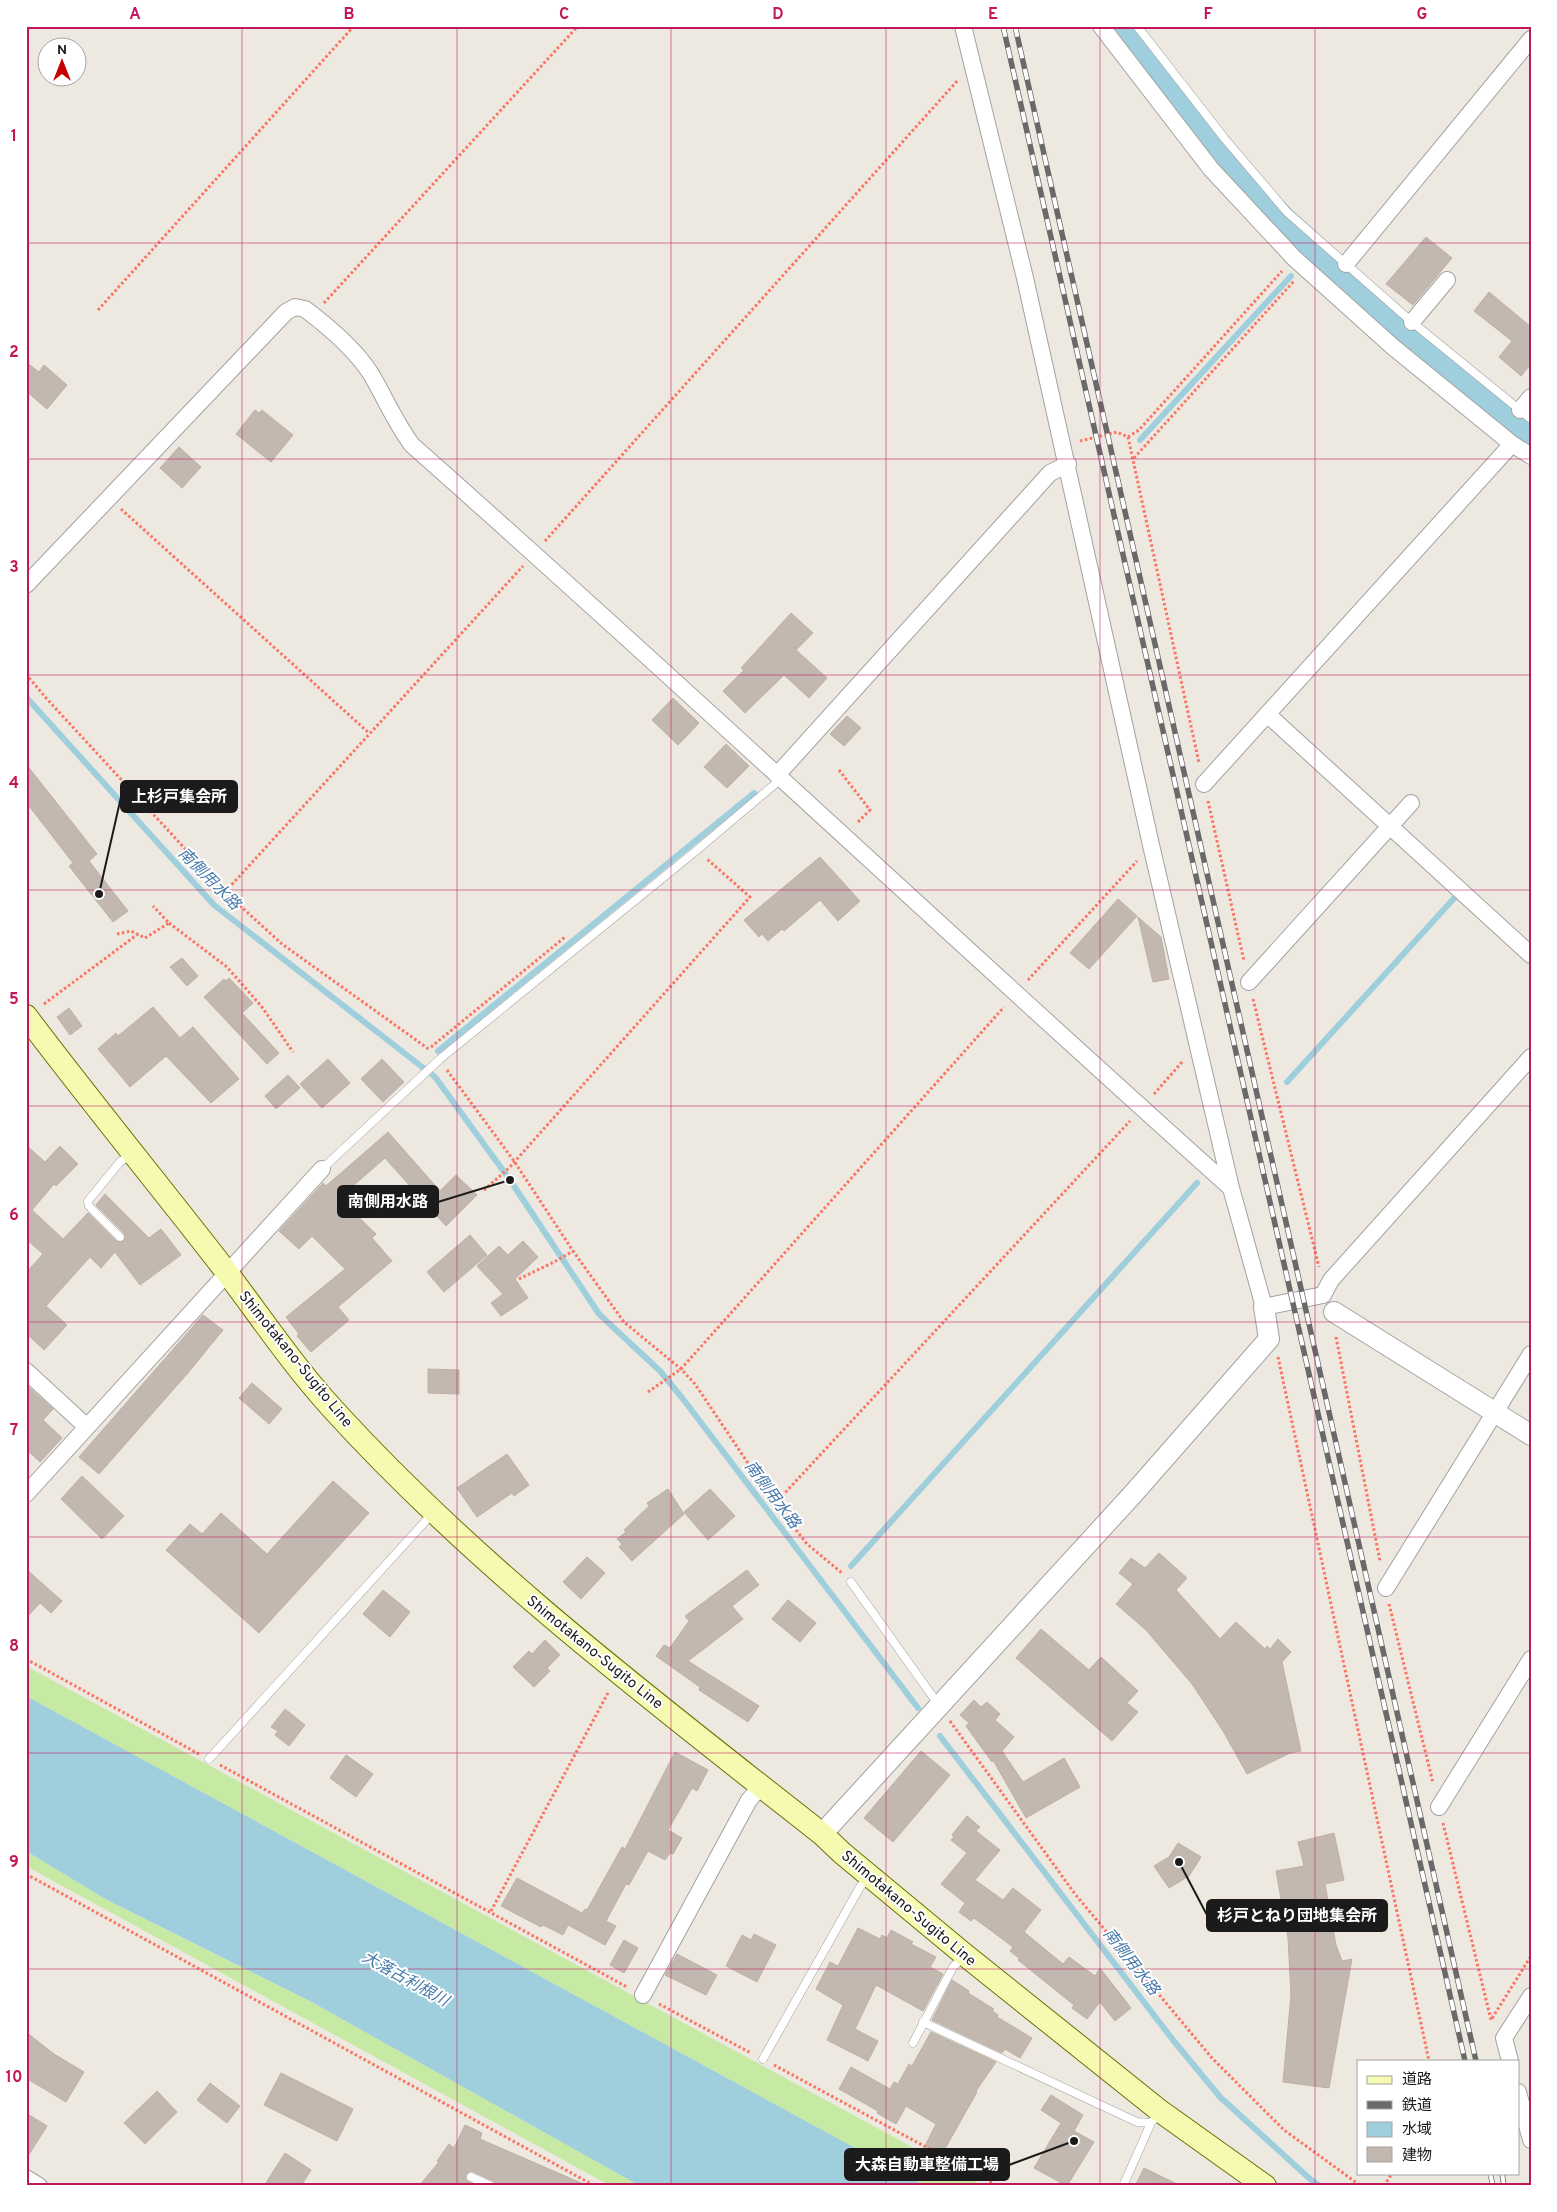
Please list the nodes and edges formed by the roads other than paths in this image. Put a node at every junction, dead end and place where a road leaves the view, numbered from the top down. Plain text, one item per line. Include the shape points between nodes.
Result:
1 (963, 26) edge
2 (1101, 26) edge
3 (1137, 26) edge
4 (1531, 39) edge
5 (1346, 264) junction
6 (1447, 280) dead end
7 (1412, 322) junction
8 (1531, 397) edge
9 (1525, 415) edge
10 (1512, 444) junction
11 (1531, 456) edge
12 (1068, 464) junction
13 (26, 585) edge
14 (1267, 714) junction
15 (779, 777) junction
16 (1204, 784) road end
17 (1411, 803) dead end
18 (1390, 826) junction
19 (1531, 955) edge
20 (1248, 982) road end
21 (31, 1017) edge
22 (1531, 1057) edge
23 (132, 1153) junction
24 (322, 1169) joint
25 (1231, 1188) junction
26 (120, 1236) dead end
27 (227, 1273) junction
28 (1329, 1297) junction
29 (1264, 1307) junction
30 (1531, 1354) edge
31 (26, 1371) edge
32 (1494, 1413) junction
33 (87, 1426) junction
34 (1531, 1435) edge
35 (26, 1494) edge
36 (434, 1513) junction
37 (851, 1582) road end
38 (1386, 1588) road end
39 (1531, 1659) edge
40 (940, 1706) junction
41 (209, 1759) road end
42 (761, 1786) junction
43 (1439, 1807) road end
44 (822, 1834) junction
45 (869, 1875) junction
46 (964, 1955) junction
47 (643, 1996) road end
48 (1529, 2001) edge
49 (923, 2022) junction
50 (913, 2043) dead end
51 (763, 2059) road end
52 (1510, 2060) edge
53 (1520, 2099) edge
54 (1156, 2117) junction
55 (1531, 2140) edge
56 (471, 2177) dead end
57 (26, 2178) edge
58 (39, 2186) edge
59 (491, 2186) edge
60 (1123, 2186) edge
61 (1265, 2186) edge

1 - 12 street
2 - 10 street via 1211,169 1300,263 1393,347
3 - 5 lane via 1286,212
4 - 5 street
5 - 7 lane
6 - 7 street
7 - 9 lane
8 - 9 street
10 - 11 street
10 - 14 street
12 - 15 street via 1050,473
12 - 25 street via 1150,846
13 - 15 street via 286,312 295,307 306,308 356,354 412,445
14 - 16 street
14 - 18 street
15 - 24 lane via 698,850 437,1062
15 - 25 street
17 - 18 street
18 - 19 street
18 - 20 street
21 - 23 main road, Shimotakano-Sugito Line
22 - 28 street
23 - 26 lane via 120,1162 88,1201 89,1206
23 - 27 main road, Shimotakano-Sugito Line
24 - 27 street
25 - 29 street
27 - 33 street
27 - 36 main road, Shimotakano-Sugito Line via 330,1406
28 - 29 street
28 - 32 street
29 - 40 street via 1269,1339
30 - 32 street
31 - 33 street
32 - 34 street
32 - 38 street
33 - 35 street
36 - 41 lane
36 - 42 main road, Shimotakano-Sugito Line via 489,1565
37 - 40 lane
39 - 43 street
40 - 44 street
42 - 44 main road, Shimotakano-Sugito Line
42 - 47 street via 749,1800
44 - 45 main road, Shimotakano-Sugito Line
45 - 46 main road, Shimotakano-Sugito Line
45 - 51 lane
46 - 49 lane via 953,1968
46 - 54 main road, Shimotakano-Sugito Line
48 - 52 street via 1504,2038
49 - 50 lane
49 - 54 lane via 1137,2122
53 - 55 street
54 - 60 lane
54 - 61 main road, Shimotakano-Sugito Line
56 - 59 lane
57 - 58 street

